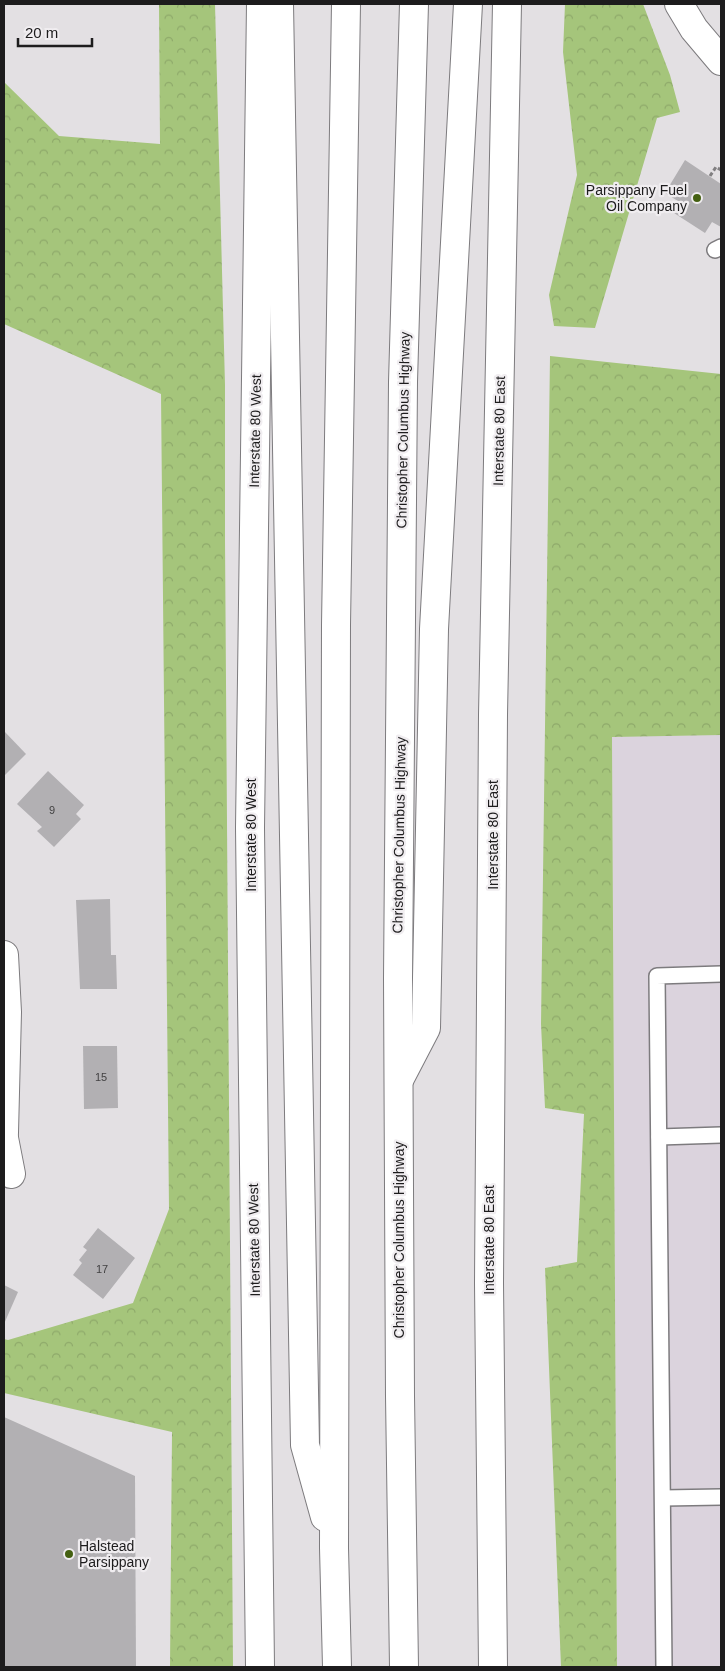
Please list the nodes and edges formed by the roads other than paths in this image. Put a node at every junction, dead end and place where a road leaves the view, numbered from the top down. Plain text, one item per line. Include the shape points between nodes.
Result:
1 (261, 4) edge
2 (279, 4) edge
3 (346, 4) edge
4 (414, 4) edge
5 (468, 4) edge
6 (507, 4) edge
7 (679, 4) edge
8 (721, 61) edge
9 (4, 955) edge
10 (721, 974) edge
11 (398, 1081) junction
12 (4, 1133) edge
13 (721, 1135) edge
14 (659, 1137) junction
15 (4, 1138) edge
16 (11, 1174) dead end
17 (721, 1497) edge
18 (663, 1498) junction
19 (334, 1548) junction
20 (260, 1667) edge
21 (337, 1667) edge
22 (404, 1667) edge
23 (492, 1667) edge
24 (664, 1667) edge

1 - 20 main road, Interstate 80 West via 250,828
2 - 19 main road via 305,1446
3 - 19 main road via 336,625
4 - 11 main road, Christopher Columbus Highway via 403,382
5 - 11 main road via 434,629 426,1028
6 - 23 main road, Interstate 80 East via 493,715 489,1283
7 - 8 main road
9 - 12 main road via 7,1012
10 - 14 lane via 657,976
11 - 22 main road, Christopher Columbus Highway
13 - 14 lane
14 - 18 lane
15 - 16 main road
17 - 18 lane
18 - 24 lane
19 - 21 main road

